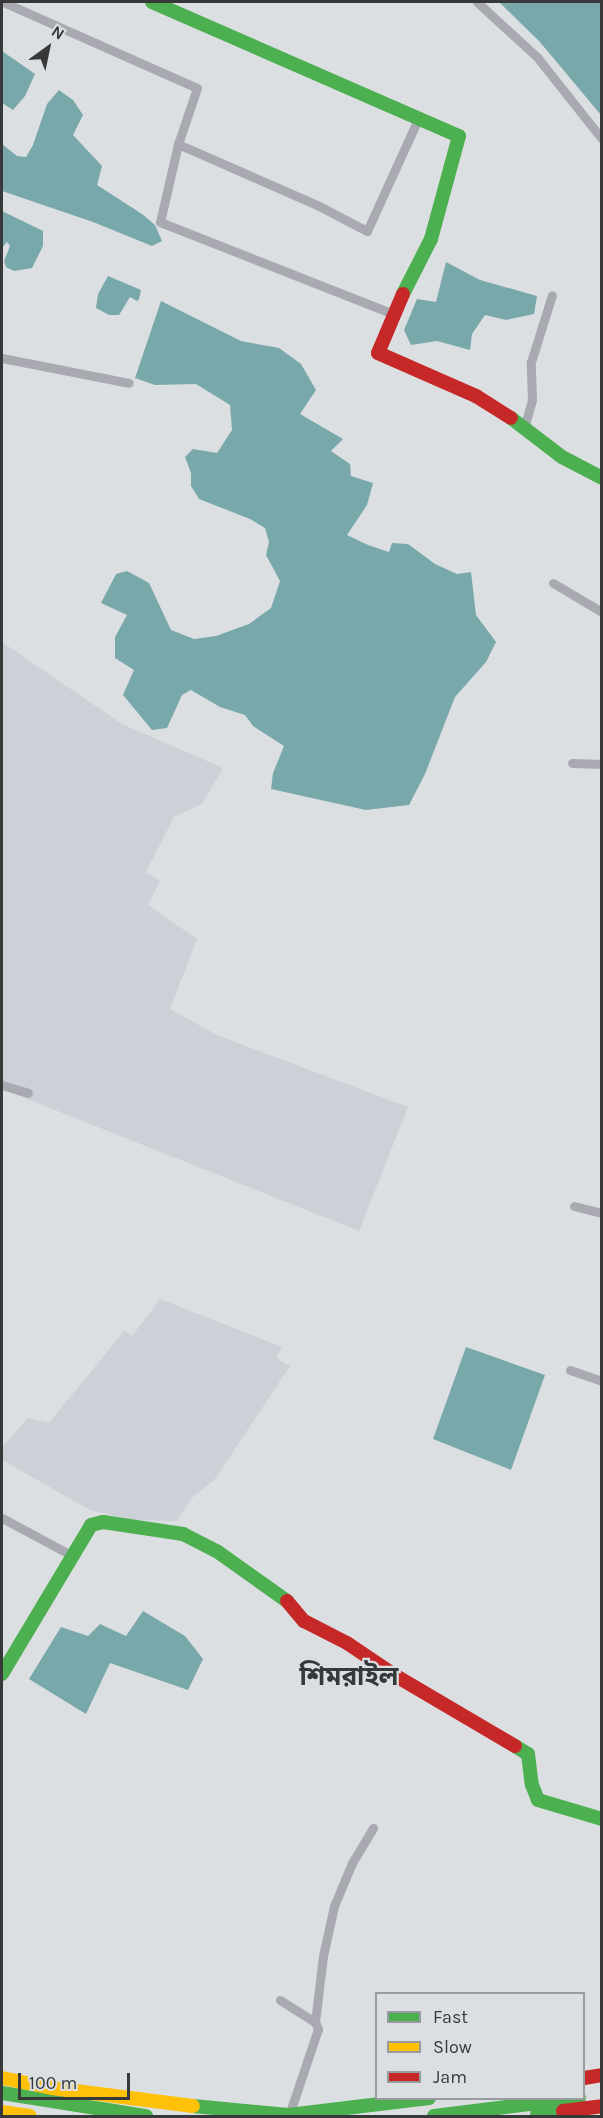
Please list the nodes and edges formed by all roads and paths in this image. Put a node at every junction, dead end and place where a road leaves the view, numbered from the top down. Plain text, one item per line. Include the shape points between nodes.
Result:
1 (3, 2) edge
2 (152, 2) edge
3 (477, 2) edge
4 (418, 119) junction
5 (602, 139) edge
6 (178, 144) junction
7 (552, 295) dead end
8 (393, 314) junction
9 (2, 358) edge
10 (129, 382) dead end
11 (524, 428) junction
12 (602, 478) edge
13 (553, 583) dead end
14 (602, 612) edge
15 (572, 764) dead end
16 (602, 764) edge
17 (2, 1085) edge
18 (28, 1093) dead end
19 (574, 1206) dead end
20 (602, 1213) edge
21 (570, 1370) dead end
22 (602, 1381) edge
23 (2, 1518) edge
24 (71, 1555) junction
25 (2, 1674) edge
26 (602, 1819) edge
27 (373, 1828) dead end
28 (280, 2000) dead end
29 (315, 2022) junction
30 (602, 2075) edge
31 (2, 2078) edge
32 (585, 2078) edge
33 (602, 2085) edge
34 (585, 2087) edge
35 (2, 2093) edge
36 (602, 2096) edge
37 (585, 2098) edge
38 (413, 2100) edge
39 (478, 2100) edge
40 (563, 2100) edge
41 (2, 2104) edge
42 (602, 2106) edge
43 (2, 2112) edge
44 (537, 2114) junction
45 (602, 2114) edge
46 (289, 2115) junction
47 (30, 2116) edge
48 (75, 2116) edge
49 (146, 2116) edge
50 (354, 2116) edge
51 (434, 2116) edge
52 (518, 2116) edge

1 - 6 street via 197,88
2 - 4 main road
3 - 5 street via 537,57
4 - 6 street via 367,231
4 - 8 main road via 459,136 431,239
6 - 8 street via 160,222
7 - 11 street via 531,362 532,399
8 - 11 main road via 378,353 476,396
9 - 10 street
11 - 12 main road via 562,457
13 - 14 street
15 - 16 street
17 - 18 street
19 - 20 street
21 - 22 street
23 - 24 street
24 - 25 main road
24 - 26 main road via 88,1529 98,1522 183,1534 218,1552 293,1605 304,1621 347,1643 528,1754 538,1800
27 - 29 street via 352,1863 334,1906
28 - 29 street
29 - 46 street via 318,2032
30 - 32 main road
31 - 46 main road via 52,2088
33 - 34 main road
35 - 49 main road
36 - 37 main road
38 - 46 main road
39 - 50 main road
40 - 51 main road
41 - 48 main road
42 - 44 main road
43 - 47 main road
44 - 45 main road
44 - 52 main road

